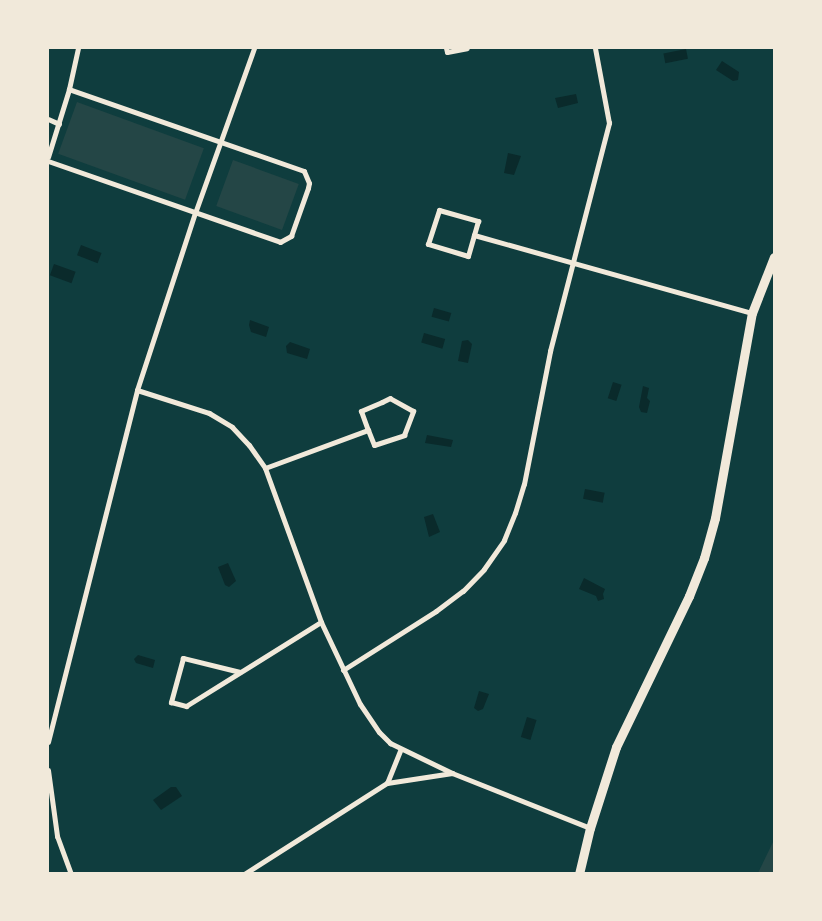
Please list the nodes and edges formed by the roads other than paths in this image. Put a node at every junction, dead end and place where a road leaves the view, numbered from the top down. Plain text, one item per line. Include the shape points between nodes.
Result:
1 (78, 48) edge
2 (254, 48) edge
3 (446, 48) edge
4 (467, 48) edge
5 (595, 48) edge
6 (70, 89) junction
7 (48, 119) edge
8 (59, 124) junction
9 (220, 142) junction
10 (48, 157) edge
11 (48, 161) edge
12 (195, 213) junction
13 (474, 235) junction
14 (774, 257) edge
15 (573, 262) junction
16 (752, 313) junction
17 (137, 390) junction
18 (368, 430) junction
19 (265, 468) junction
20 (321, 622) junction
21 (343, 670) junction
22 (240, 672) junction
23 (48, 742) edge
24 (400, 750) junction
25 (48, 770) edge
26 (452, 773) junction
27 (387, 783) junction
28 (590, 828) junction
29 (71, 874) edge
30 (244, 874) edge
31 (579, 874) edge

1 - 6 street
2 - 9 street
3 - 4 street via 447,52
5 - 15 street via 609,123
6 - 8 street
6 - 9 street
7 - 8 street
8 - 10 street
9 - 12 street
9 - 12 street via 304,171 309,183 291,236 280,242
11 - 12 street
12 - 17 street
13 - 13 street via 478,221 439,210 428,244 468,256
13 - 15 street
14 - 16 street
15 - 16 street
15 - 21 street via 550,351 524,484 504,540 484,569 463,591 436,612
16 - 28 street via 715,518 704,558 616,747
17 - 19 street via 209,413 232,427
17 - 23 street
18 - 18 street via 374,445 404,435 413,411 390,398 361,411
18 - 19 street
19 - 20 street
20 - 21 street
20 - 22 street
21 - 24 street via 378,732
22 - 22 street via 186,706 171,702 183,658
24 - 26 street
24 - 27 street
25 - 29 street via 57,836
26 - 27 street
26 - 28 street
27 - 30 street
28 - 31 street

